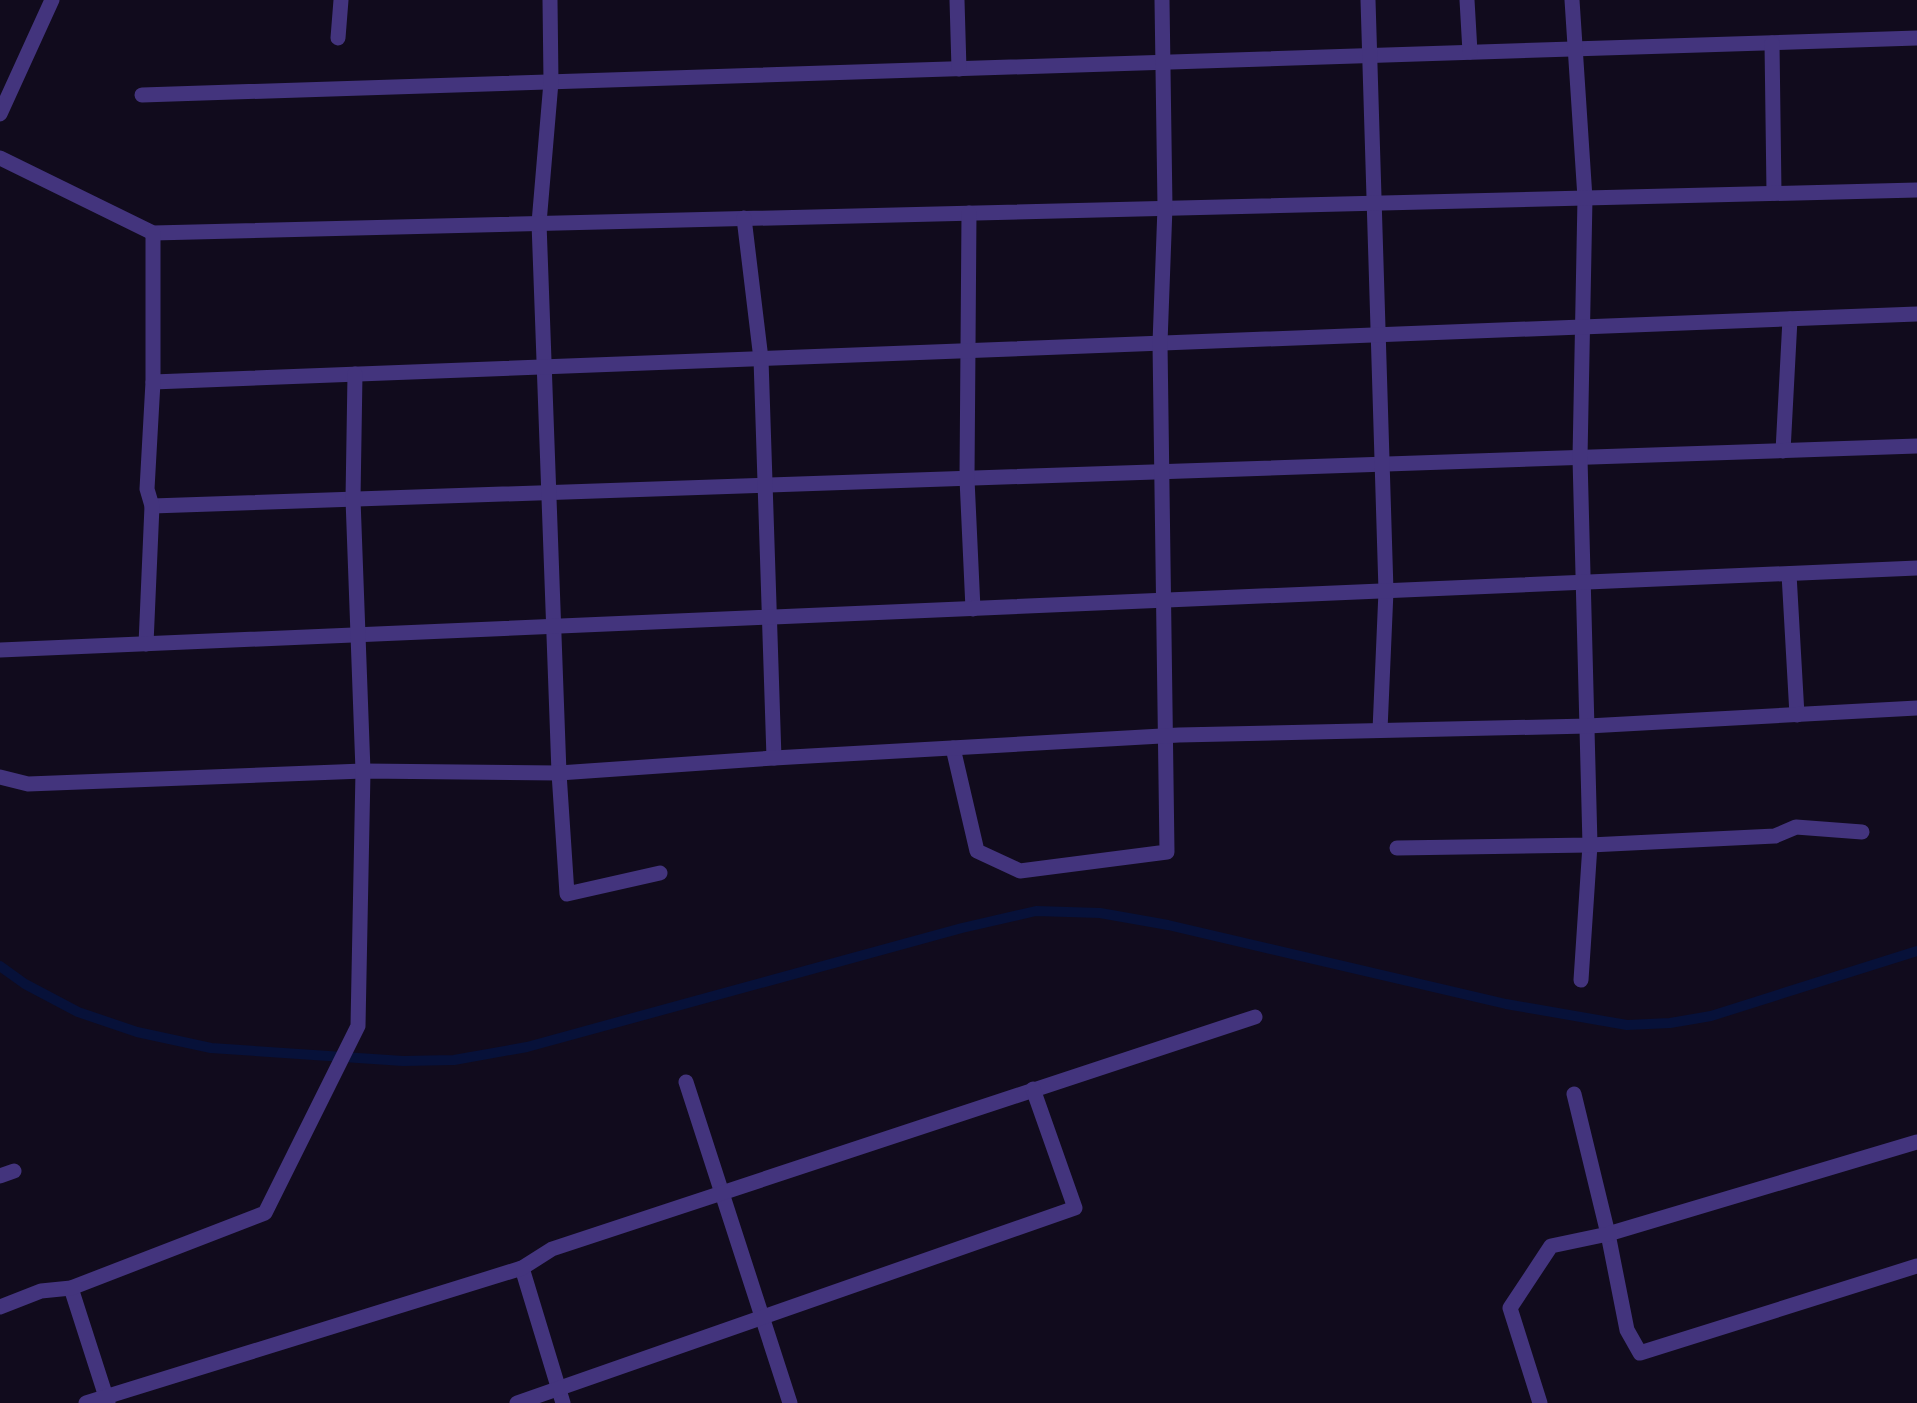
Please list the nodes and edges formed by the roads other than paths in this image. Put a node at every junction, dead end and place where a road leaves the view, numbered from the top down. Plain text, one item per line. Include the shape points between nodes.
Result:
1 (52, 0) edge
2 (341, 0) edge
3 (550, 0) edge
4 (957, 0) edge
5 (1162, 0) edge
6 (1368, 0) edge
7 (1467, 0) edge
8 (1572, 0) edge
9 (338, 38) dead end
10 (1917, 38) edge
11 (1772, 43) junction
12 (1575, 49) junction
13 (1470, 52) junction
14 (1368, 56) junction
15 (1163, 62) junction
16 (959, 69) junction
17 (550, 82) junction
18 (142, 95) dead end
19 (0, 114) edge
20 (0, 158) edge
21 (1917, 190) edge
22 (1774, 193) junction
23 (1585, 198) junction
24 (1373, 203) junction
25 (1165, 207) junction
26 (969, 213) junction
27 (744, 218) junction
28 (539, 223) junction
29 (153, 232) junction
30 (1917, 314) edge
31 (1790, 319) junction
32 (1582, 327) junction
33 (1377, 335) junction
34 (1160, 343) junction
35 (967, 351) junction
36 (761, 358) junction
37 (545, 367) junction
38 (355, 374) junction
39 (153, 381) junction
40 (1917, 446) edge
41 (1783, 451) junction
42 (1580, 458) junction
43 (1381, 464) junction
44 (1161, 472) junction
45 (967, 479) junction
46 (765, 485) junction
47 (550, 493) junction
48 (354, 499) junction
49 (152, 506) junction
50 (1917, 568) edge
51 (1789, 574) junction
52 (1584, 582) junction
53 (1386, 591) junction
54 (1163, 601) junction
55 (973, 609) junction
56 (770, 618) junction
57 (554, 626) junction
58 (358, 634) junction
59 (146, 644) junction
60 (0, 650) edge
61 (1917, 708) edge
62 (1797, 715) junction
63 (1588, 726) junction
64 (1380, 730) junction
65 (1165, 737) junction
66 (953, 748) junction
67 (774, 758) junction
68 (363, 771) junction
69 (560, 773) junction
70 (0, 777) edge
71 (1862, 832) dead end
72 (1590, 845) junction
73 (1397, 848) dead end
74 (660, 873) dead end
75 (1581, 980) dead end
76 (1255, 1017) dead end
77 (686, 1082) dead end
78 (1033, 1089) junction
79 (1574, 1094) dead end
80 (1917, 1142) edge
81 (722, 1194) junction
82 (1608, 1234) junction
83 (1917, 1266) edge
84 (522, 1268) junction
85 (71, 1288) junction
86 (0, 1307) edge
87 (762, 1316) junction
88 (560, 1396) edge
89 (107, 1400) edge
90 (86, 1403) edge
91 (517, 1403) edge
92 (790, 1403) edge
93 (1540, 1403) edge

1 - 19 street
2 - 9 street
3 - 17 street
4 - 16 street
5 - 15 street
6 - 14 street
7 - 13 street
8 - 12 street
10 - 11 street
11 - 12 street
11 - 22 street
12 - 13 street
12 - 23 street
13 - 14 street
14 - 15 street
14 - 24 street
15 - 16 street
15 - 25 street
16 - 17 street
17 - 18 street
17 - 28 street
20 - 29 street
21 - 22 street
22 - 23 street
23 - 24 street
23 - 32 street
24 - 25 street
24 - 33 street
25 - 26 street
25 - 34 street
26 - 27 street
26 - 35 street
27 - 28 street
27 - 36 street
28 - 29 street
28 - 37 street
29 - 39 street
30 - 31 street
31 - 32 street
31 - 41 street
32 - 33 street
32 - 42 street
33 - 34 street
33 - 43 street
34 - 35 street
34 - 44 street
35 - 36 street
35 - 45 street
36 - 37 street
36 - 46 street
37 - 38 street
37 - 47 street
38 - 39 street
38 - 48 street
39 - 49 street via 147,489
40 - 41 street
41 - 42 street
42 - 43 street
42 - 52 street
43 - 44 street
43 - 53 street
44 - 45 street
44 - 54 street
45 - 46 street
45 - 55 street
46 - 47 street
46 - 56 street
47 - 48 street
47 - 57 street
48 - 49 street
48 - 58 street
49 - 59 street
50 - 51 street
51 - 52 street
51 - 62 street
52 - 53 street
52 - 63 street
53 - 54 street
53 - 64 street
54 - 55 street
54 - 65 street
55 - 56 street
56 - 57 street
56 - 67 street
57 - 58 street
57 - 69 street
58 - 59 street
58 - 68 street
59 - 60 street
61 - 62 street
62 - 63 street
63 - 64 street
63 - 72 street
64 - 65 street
65 - 66 street
65 - 66 street via 1167,852 1020,871 977,851
66 - 67 street
67 - 69 street
68 - 69 street
68 - 70 street via 28,784
68 - 85 street via 358,1026 264,1213
69 - 74 street via 567,894
71 - 72 street via 1796,827 1775,836
72 - 73 street
72 - 75 street
76 - 78 street
77 - 81 street
78 - 81 street
78 - 87 street via 1075,1208
79 - 82 street
80 - 82 street
81 - 84 street via 552,1249
81 - 87 street
82 - 83 street via 1627,1330 1640,1353
82 - 93 street via 1551,1246 1510,1308
84 - 88 street
84 - 89 street
85 - 86 street via 41,1291
85 - 89 street
87 - 88 street
87 - 92 street
88 - 91 street
89 - 90 street

